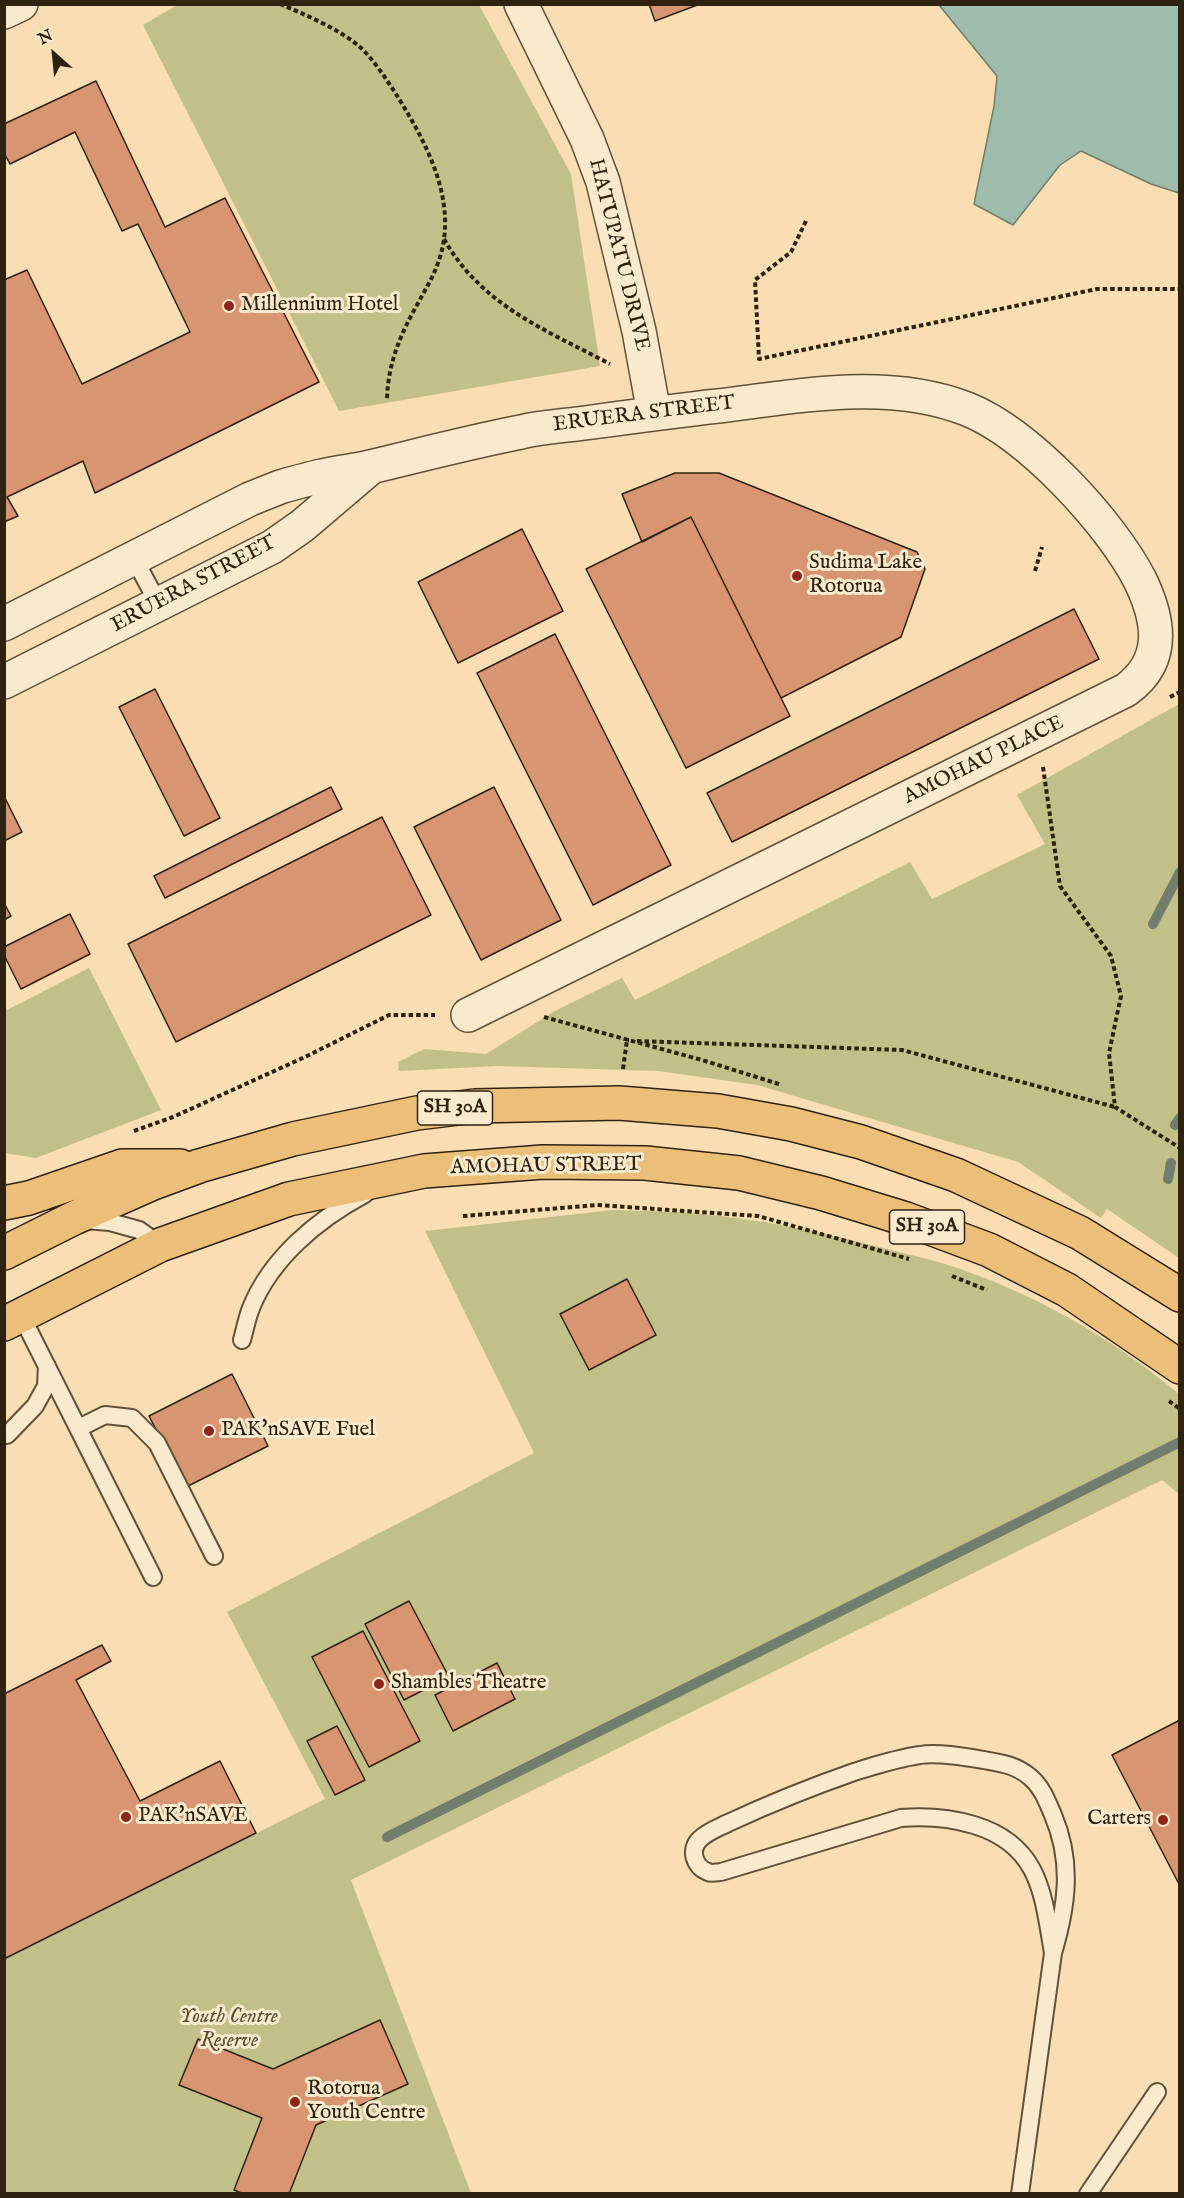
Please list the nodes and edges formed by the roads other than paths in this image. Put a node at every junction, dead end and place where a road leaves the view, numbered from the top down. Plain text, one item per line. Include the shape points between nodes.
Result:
1 (21, 4) edge
2 (521, 4) edge
3 (4, 12) edge
4 (922, 397) joint
5 (654, 413) junction
6 (370, 467) junction
7 (134, 558) junction
8 (159, 605) junction
9 (4, 624) edge
10 (4, 682) edge
11 (468, 1015) dead end
12 (199, 1166) junction
13 (403, 1174) junction
14 (4, 1203) edge
15 (74, 1218) junction
16 (160, 1245) junction
17 (4, 1253) edge
18 (1179, 1295) edge
19 (13, 1320) edge
20 (242, 1340) dead end
21 (47, 1365) junction
22 (1179, 1367) edge
23 (79, 1428) junction
24 (7, 1435) dead end
25 (214, 1556) dead end
26 (153, 1577) dead end
27 (1053, 1953) junction
28 (1157, 2092) dead end
29 (1020, 2193) edge
30 (1088, 2193) edge

1 - 3 street
2 - 5 street, HATUPATU DRIVE via 587,140 603,182
4 - 5 street, ERUERA STREET via 872,391 837,392
4 - 11 street, AMOHAU PLACE via 967,409 1020,441 1070,489 1119,546 1140,581 1154,621 1154,652 1149,668 1140,680 1115,696
5 - 6 street, ERUERA STREET via 523,431
6 - 7 street, ERUERA STREET via 280,487
6 - 8 street, ERUERA STREET via 272,547
7 - 8 lane
7 - 9 street, ERUERA STREET
8 - 10 street, ERUERA STREET
12 - 14 main road via 122,1166
12 - 15 main road, SH 30A
12 - 18 main road, SH 30A via 293,1138 417,1113 475,1106 619,1103 718,1112 791,1124 861,1142 956,1175 1080,1233
13 - 16 main road, AMOHAU STREET / SH 30A via 289,1199
13 - 20 lane via 346,1204 297,1242 272,1269 251,1308
13 - 22 main road, AMOHAU STREET / SH 30A via 543,1162 645,1163 739,1173 820,1193 989,1250 1067,1290
15 - 16 lane via 140,1230
15 - 17 main road, SH 30A
16 - 19 main road, AMOHAU STREET / SH 30A
19 - 21 lane
21 - 23 lane
21 - 24 lane via 46,1386 35,1406
23 - 25 lane via 105,1415 132,1418 157,1443
23 - 26 lane
27 - 27 lane via 1042,1898 1025,1856 1005,1838 958,1820 901,1818 721,1872 709,1873 701,1868 694,1851 699,1840 782,1798 886,1762 922,1754 1008,1764 1040,1787 1058,1827 1065,1857 1066,1895
27 - 29 lane
28 - 30 lane

